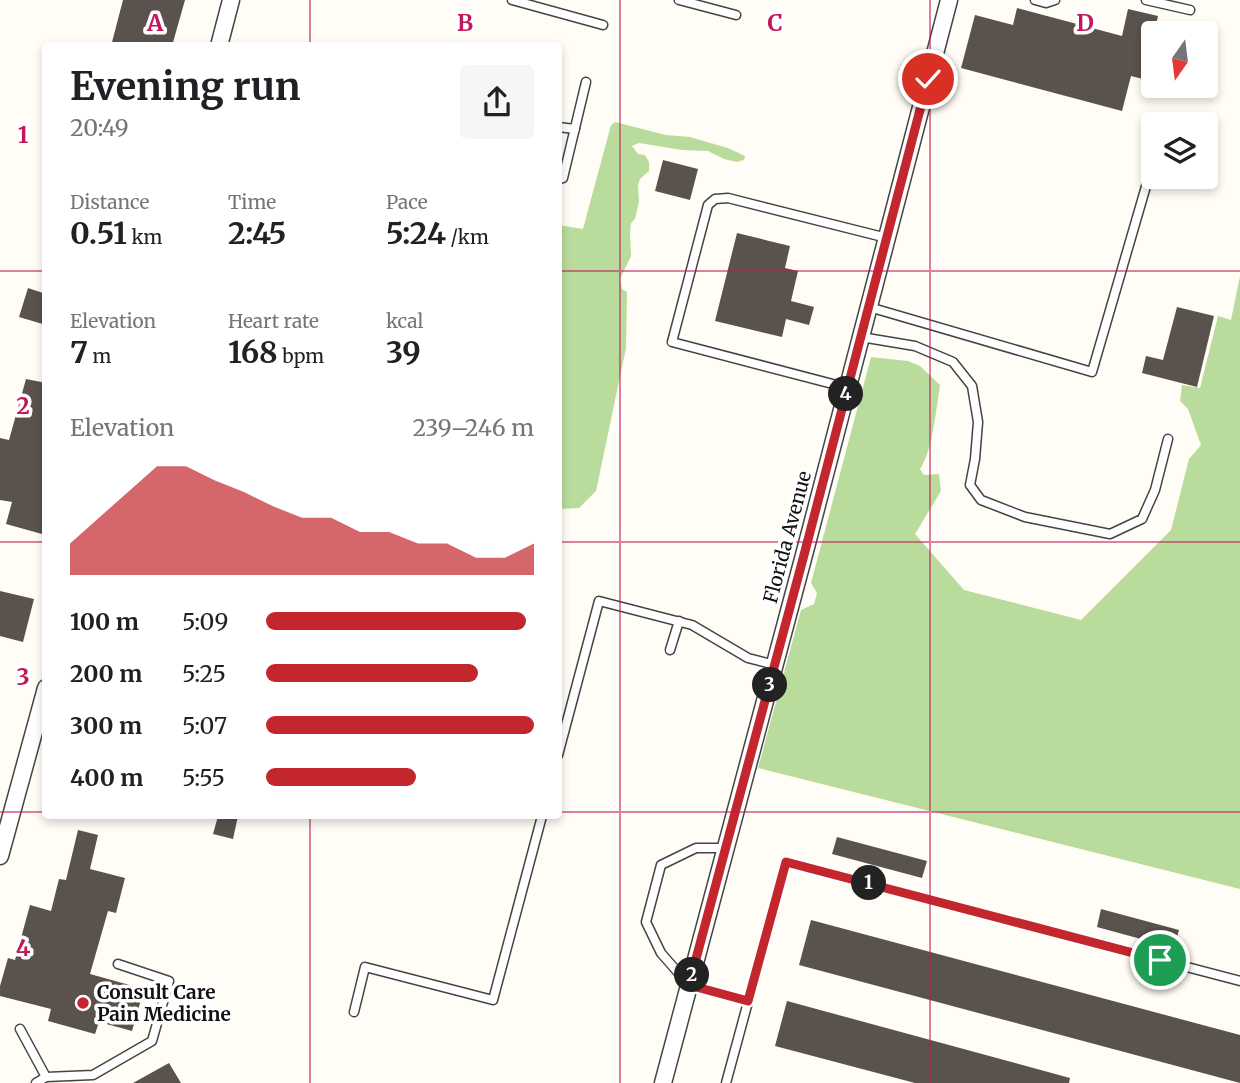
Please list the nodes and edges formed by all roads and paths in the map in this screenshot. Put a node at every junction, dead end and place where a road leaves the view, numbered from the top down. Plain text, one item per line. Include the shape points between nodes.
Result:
1 (231, 0) edge
2 (512, 0) edge
3 (679, 0) edge
4 (948, 0) edge
5 (1035, 0) edge
6 (1055, 0) edge
7 (1146, 0) edge
8 (1190, 10) dead end
9 (736, 15) dead end
10 (603, 24) dead end
11 (220, 42) edge
12 (586, 82) dead end
13 (562, 127) edge
14 (575, 129) junction
15 (562, 178) edge
16 (1145, 189) edge
17 (887, 238) junction
18 (869, 307) junction
19 (861, 337) junction
20 (848, 388) junction
21 (1168, 439) dead end
22 (679, 621) junction
23 (670, 650) dead end
24 (775, 665) junction
25 (42, 703) edge
26 (562, 740) edge
27 (541, 819) edge
28 (725, 848) junction
29 (0, 856) edge
30 (118, 964) dead end
31 (1240, 981) edge
32 (689, 985) junction
33 (748, 1001) junction
34 (354, 1012) dead end
35 (20, 1029) dead end
36 (46, 1077) junction
37 (36, 1083) edge
38 (663, 1083) edge
39 (726, 1083) edge

1 - 11 street
2 - 10 lane
3 - 9 lane
4 - 17 street, Florida Avenue
5 - 6 lane
7 - 8 lane
12 - 14 lane
13 - 14 lane
14 - 15 lane
16 - 18 lane via 1092,372
17 - 18 street, Florida Avenue
17 - 20 lane via 728,198 708,205 696,247 672,342
18 - 19 street, Florida Avenue
19 - 20 street, Florida Avenue
19 - 21 lane via 915,346 953,362 972,386 978,422 970,485 981,500 1025,517 1110,534 1142,519 1155,491
20 - 24 street, Florida Avenue
22 - 23 lane
22 - 24 lane via 748,658
22 - 26 lane via 599,601
24 - 28 street, Florida Avenue
25 - 29 street
27 - 34 lane via 493,1000 365,967
28 - 32 street, Florida Avenue
28 - 32 lane via 696,848 661,865 658,876 646,922 661,953
30 - 36 lane via 169,981 152,1041 93,1075
31 - 33 lane via 786,862
32 - 33 lane
32 - 38 street, Florida Avenue
33 - 39 lane
35 - 36 lane
36 - 37 lane

